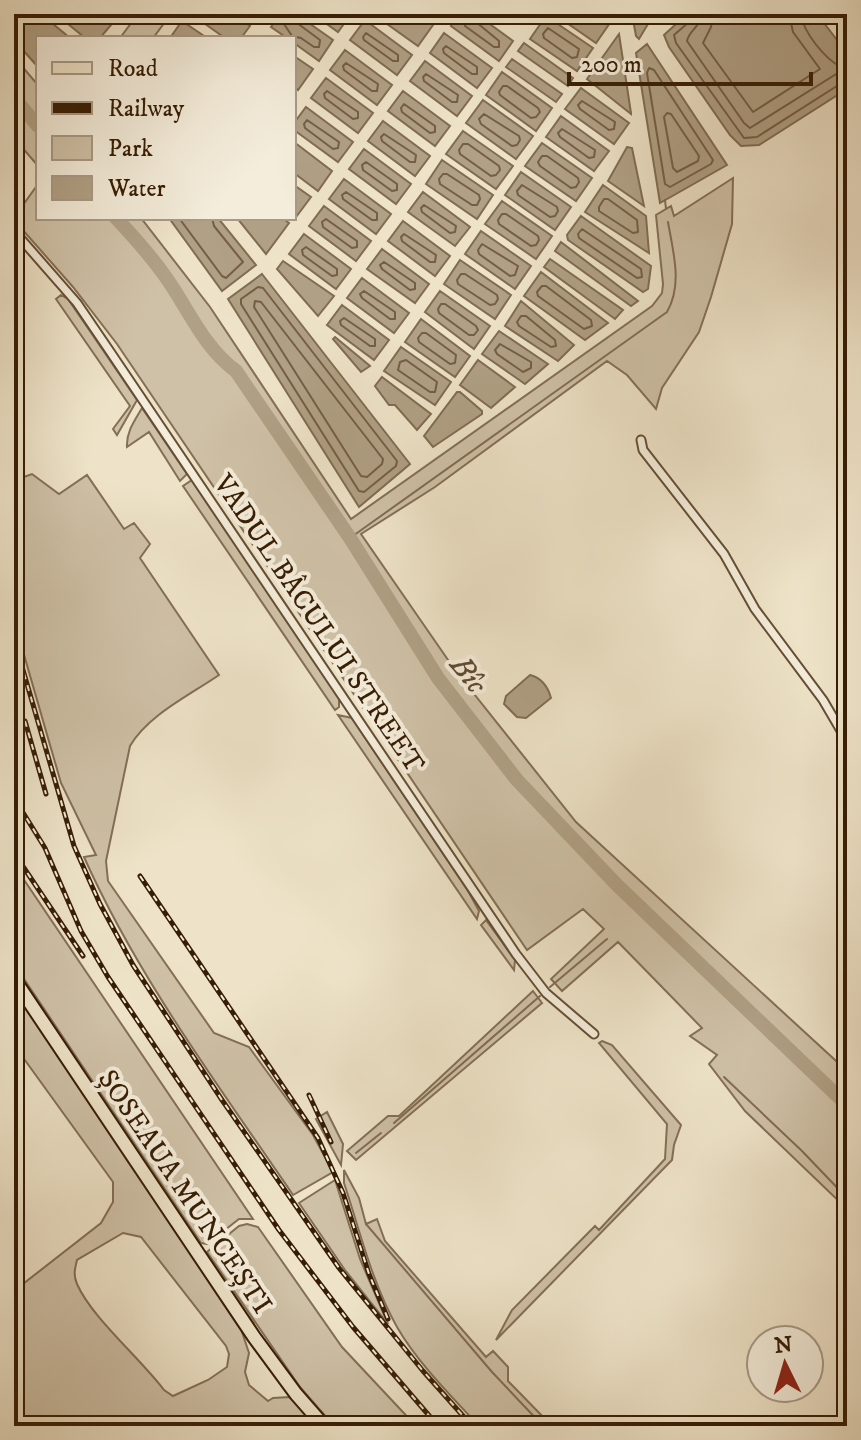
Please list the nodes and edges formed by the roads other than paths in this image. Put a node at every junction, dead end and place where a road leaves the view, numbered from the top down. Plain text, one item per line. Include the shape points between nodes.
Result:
1 (14, 231) edge
2 (641, 440) dead end
3 (847, 741) edge
4 (14, 979) edge
5 (594, 1034) dead end
6 (324, 1426) edge

1 - 5 street, VADUL BÂCULUI STREET via 77,303 495,924 546,993
2 - 3 street via 643,450 724,554 755,609
4 - 6 main road, ȘOSEAUA MUNCEȘTI via 254,1337

